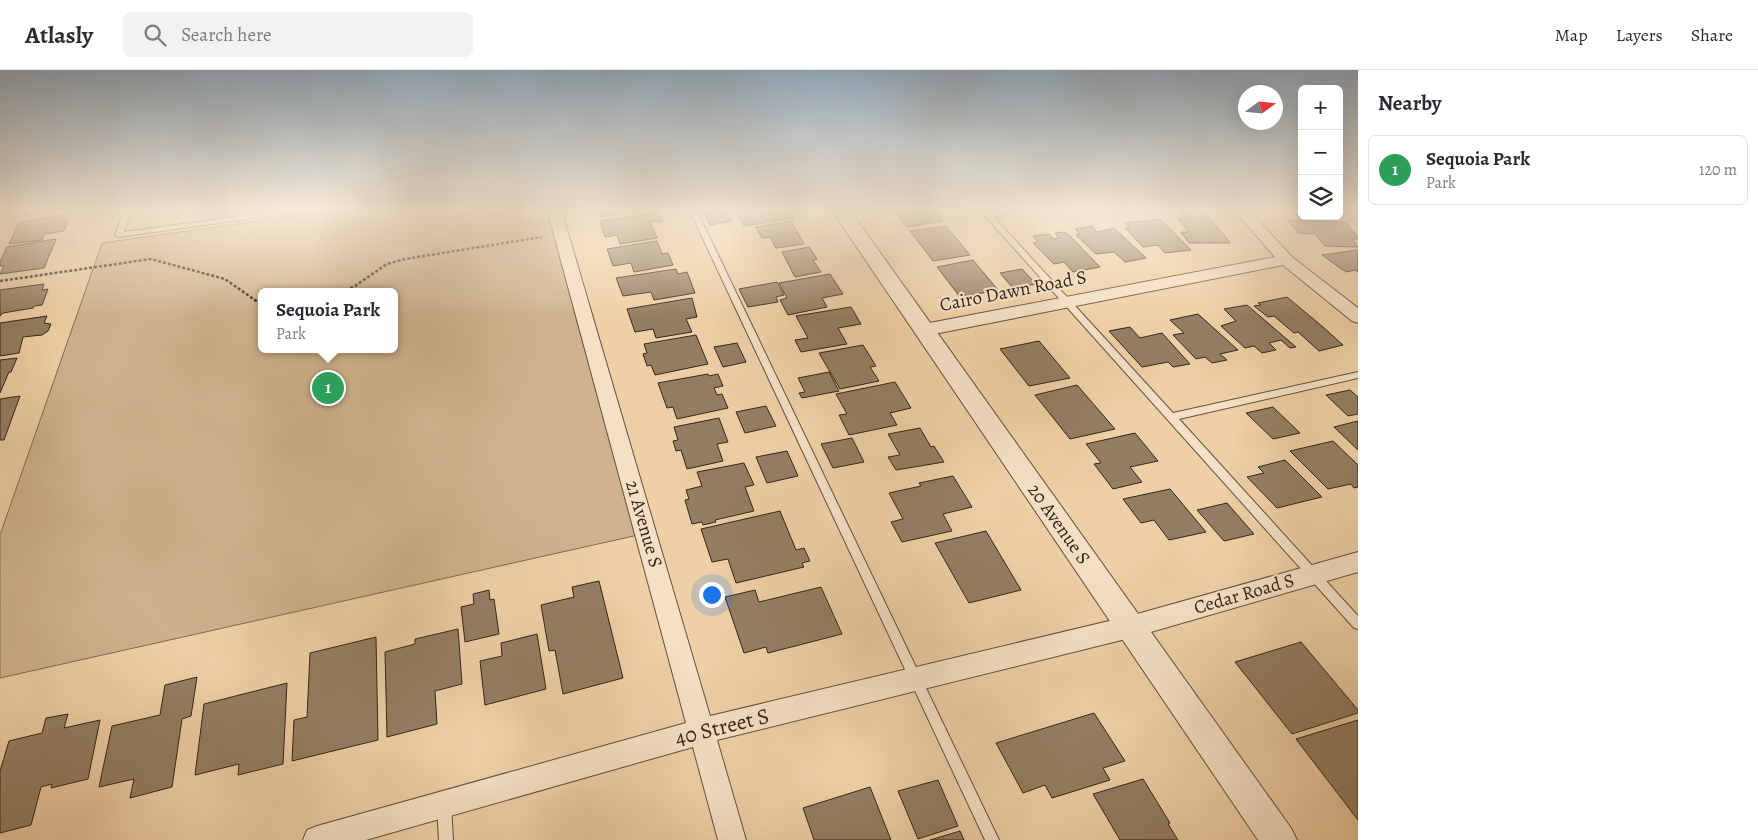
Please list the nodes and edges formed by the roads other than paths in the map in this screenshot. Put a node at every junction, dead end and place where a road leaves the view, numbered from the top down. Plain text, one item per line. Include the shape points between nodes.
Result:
1 (564, 245) edge
2 (709, 245) edge
3 (865, 245) edge
4 (1015, 245) edge
5 (1272, 245) edge
6 (1286, 260) junction
7 (1066, 302) junction
8 (1358, 317) edge
9 (924, 330) junction
10 (1358, 375) edge
11 (1171, 417) junction
12 (1358, 562) edge
13 (1313, 575) junction
14 (1358, 624) edge
15 (1130, 627) junction
16 (917, 679) junction
17 (702, 731) junction
18 (444, 804) junction
19 (317, 840) edge
20 (446, 840) edge
21 (732, 840) edge
22 (992, 840) edge
23 (1279, 840) edge

1 - 17 street, 21 Avenue S
2 - 16 lane
3 - 9 street, 20 Avenue S
4 - 7 lane
5 - 6 street
6 - 7 street, Cairo Dawn Road S
6 - 8 street
7 - 9 street, Cairo Dawn Road S
7 - 11 lane
9 - 15 street, 20 Avenue S
10 - 11 lane
11 - 13 lane
12 - 13 street, Cedar Road S
13 - 14 lane
13 - 15 street, Cedar Road S
15 - 16 street, 40 Street S
15 - 23 street, 20 Avenue S
16 - 17 street, 40 Street S
16 - 22 lane
17 - 18 street, 40 Street S
17 - 21 street, 21 Avenue S
18 - 19 street, 40 Street S
18 - 20 lane

